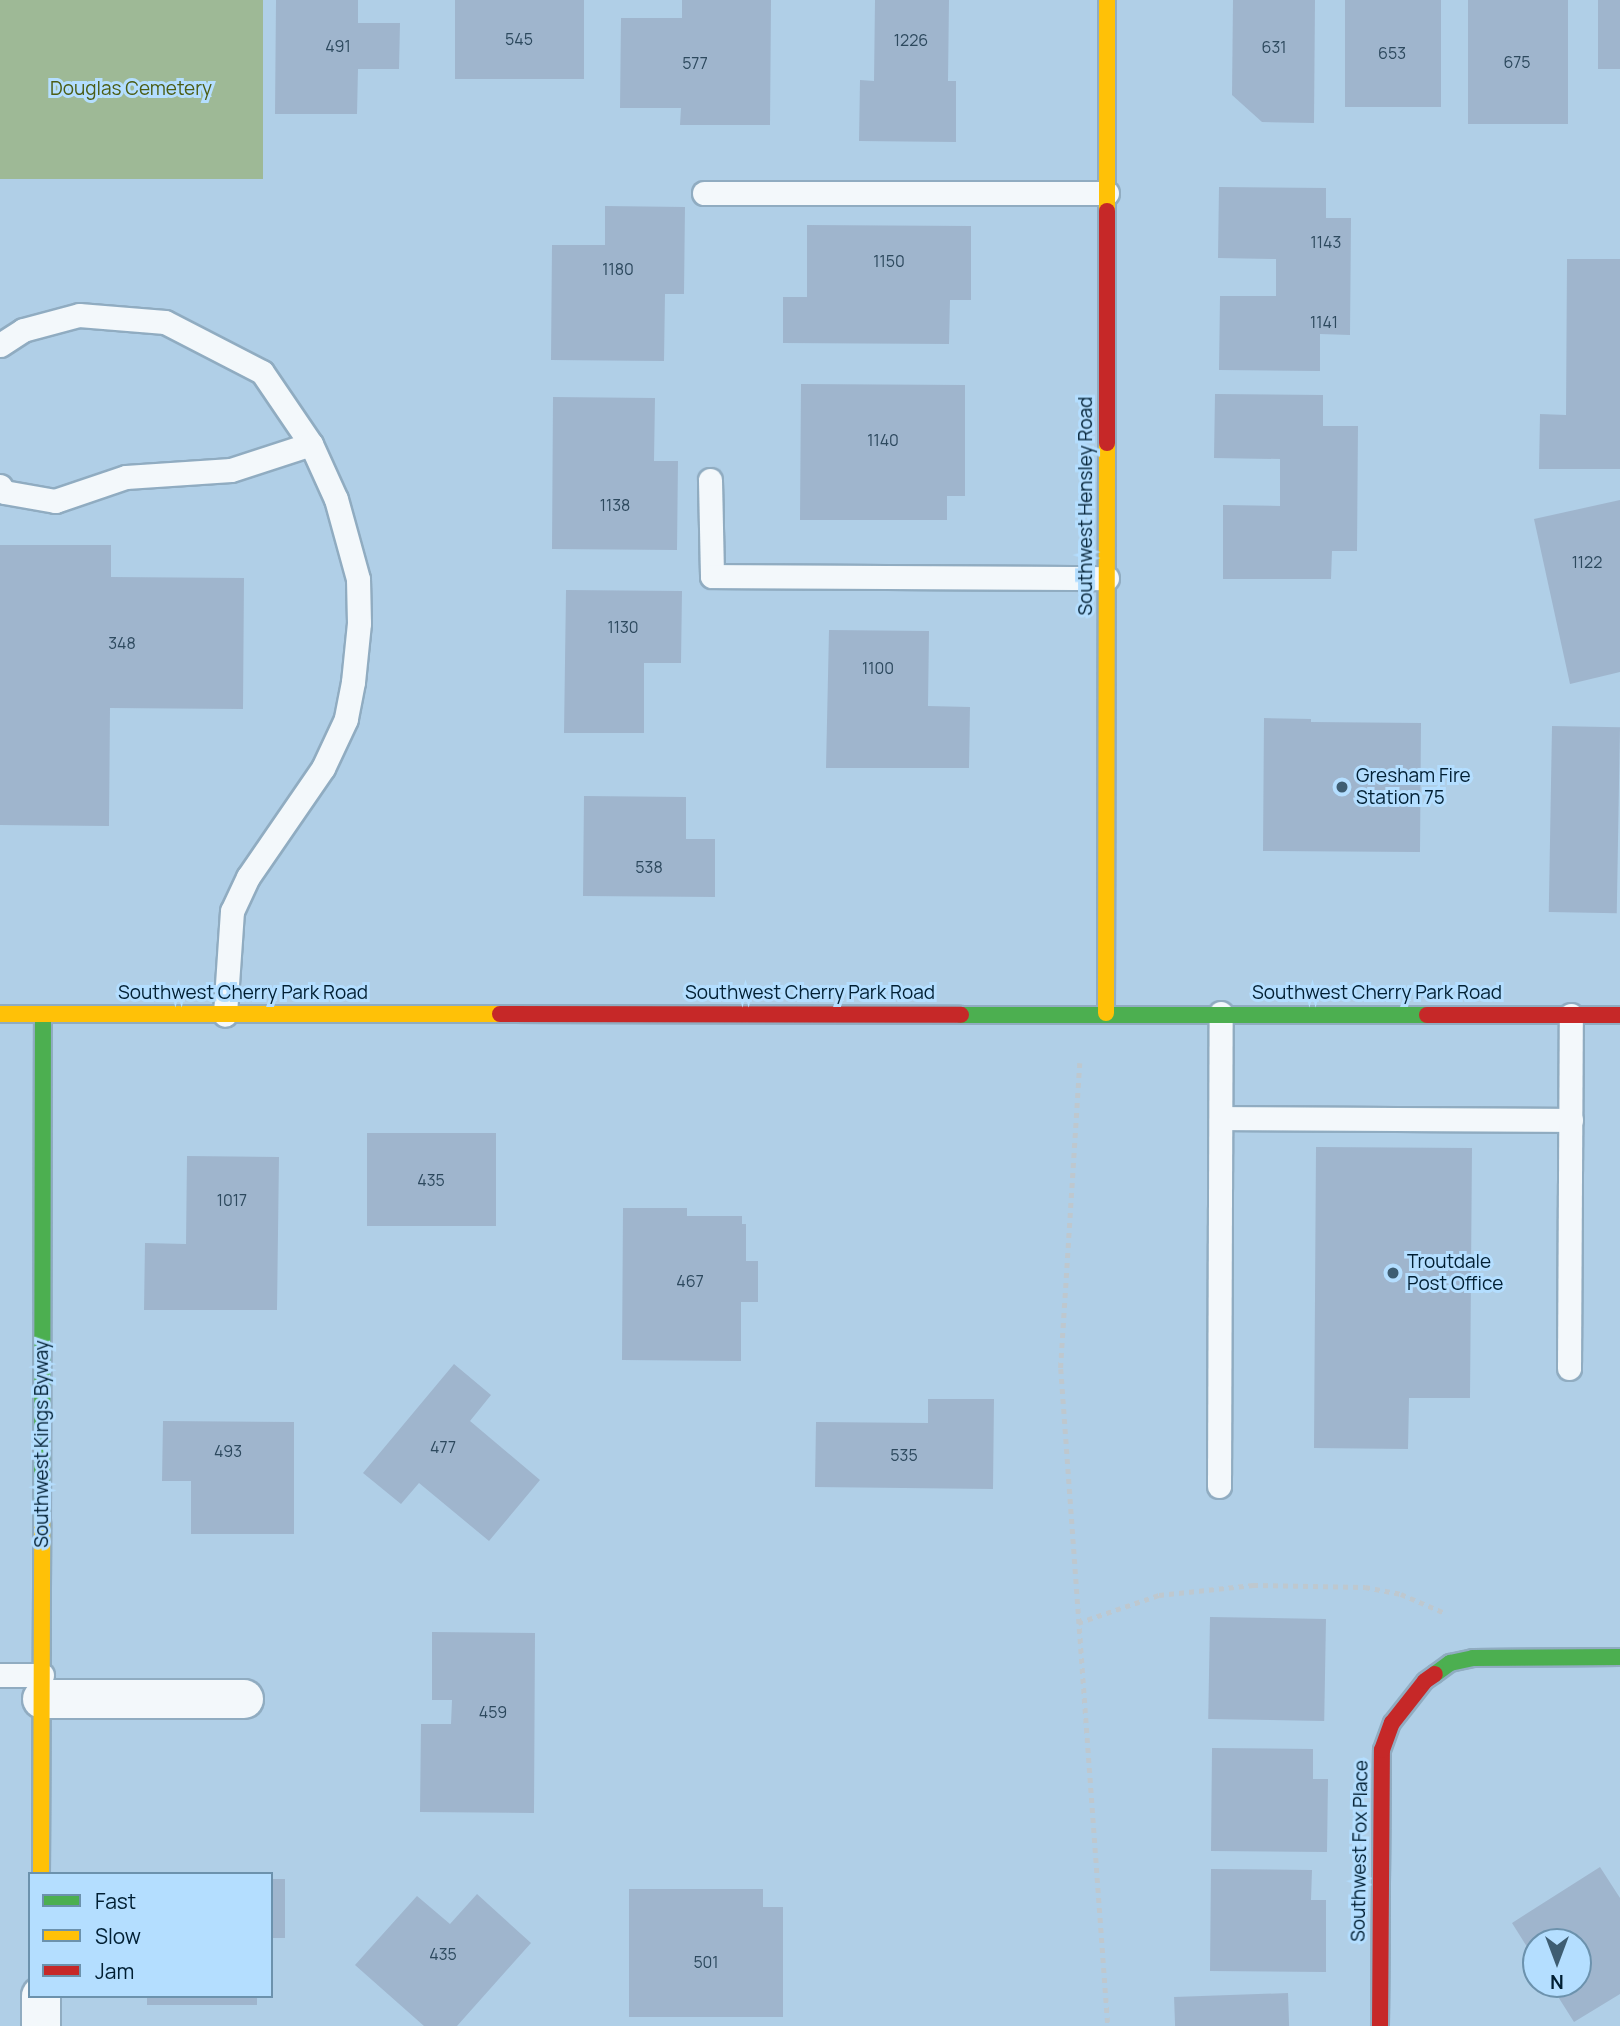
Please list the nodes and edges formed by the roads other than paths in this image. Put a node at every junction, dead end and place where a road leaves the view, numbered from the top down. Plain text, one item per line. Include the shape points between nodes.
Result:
1 (1107, 0) edge
2 (704, 193) dead end
3 (1107, 193) junction
4 (0, 345) edge
5 (310, 444) junction
6 (710, 480) dead end
7 (0, 486) edge
8 (1107, 578) junction
9 (1106, 1013) junction
10 (1221, 1013) junction
11 (0, 1014) edge
12 (43, 1015) junction
13 (225, 1015) junction
14 (1571, 1015) junction
15 (1620, 1015) edge
16 (1221, 1118) junction
17 (1571, 1120) junction
18 (1569, 1368) dead end
19 (1219, 1486) dead end
20 (1620, 1657) edge
21 (0, 1675) edge
22 (42, 1687) junction
23 (244, 1699) dead end
24 (41, 1872) edge
25 (41, 1998) edge
26 (41, 2026) edge
27 (1380, 2026) edge

1 - 3 street, Southwest Hensley Road
2 - 3 lane
3 - 8 street, Southwest Hensley Road
4 - 5 lane via 23,330 79,315 165,322 262,372
5 - 7 lane via 232,470 126,477 55,501 4,492
5 - 13 lane via 336,499 358,579 353,682 345,719 323,768 248,877 232,911
6 - 8 lane via 712,576
8 - 9 street, Southwest Hensley Road
9 - 10 street, Southwest Cherry Park Road
9 - 13 street, Southwest Cherry Park Road
10 - 14 street, Southwest Cherry Park Road
10 - 16 lane
11 - 12 street, Southwest Cherry Park Road
12 - 13 street, Southwest Cherry Park Road
12 - 22 street, Southwest Kings Byway
14 - 15 street, Southwest Cherry Park Road
14 - 17 lane
16 - 17 lane
16 - 19 lane
17 - 18 lane
20 - 27 street, Southwest Fox Place via 1450,1662 1425,1681 1392,1723 1382,1750
21 - 22 lane
22 - 23 street
22 - 24 street, Southwest Kings Byway
25 - 26 street

